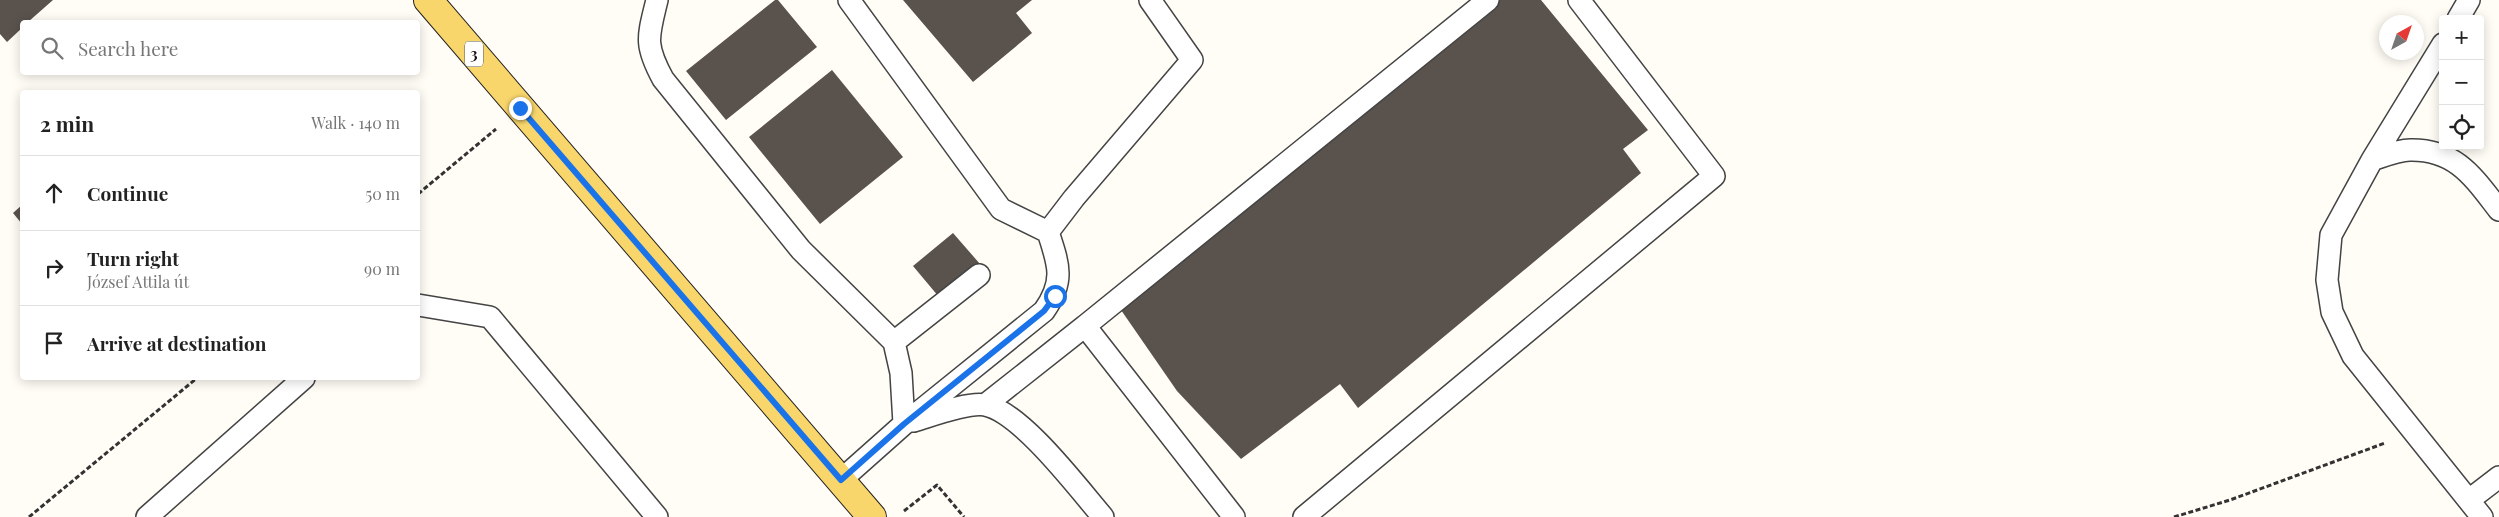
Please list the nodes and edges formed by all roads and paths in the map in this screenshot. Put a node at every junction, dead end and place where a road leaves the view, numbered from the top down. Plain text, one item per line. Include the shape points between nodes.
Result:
1 (428, 0) edge
2 (658, 0) edge
3 (849, 0) edge
4 (1150, 0) edge
5 (1488, 0) edge
6 (1579, 0) edge
7 (2469, 0) edge
8 (2460, 15) edge
9 (2439, 51) edge
10 (520, 108) junction
11 (2372, 160) junction
12 (420, 192) edge
13 (2499, 210) edge
14 (1048, 232) junction
15 (978, 275) dead end
16 (420, 305) edge
17 (1085, 326) junction
18 (894, 342) junction
19 (195, 380) edge
20 (302, 380) edge
21 (984, 405) junction
22 (904, 424) junction
23 (2430, 451) junction
24 (2499, 477) edge
25 (841, 480) junction
26 (2468, 500) junction
27 (29, 517) edge
28 (147, 517) edge
29 (657, 517) edge
30 (872, 517) edge
31 (897, 517) edge
32 (964, 517) edge
33 (1103, 517) edge
34 (1234, 517) edge
35 (1304, 517) edge
36 (2174, 517) edge
37 (2482, 517) edge

1 - 10 main road, 3
2 - 18 lane via 648,39 663,80 801,250
3 - 14 lane via 1001,209
4 - 14 lane via 1192,60
5 - 17 lane
6 - 35 lane via 1714,176
7 - 8 lane
9 - 11 lane
10 - 12 path
10 - 25 main road, 3
11 - 13 lane via 2409,150 2436,153 2463,166
11 - 23 lane via 2331,234 2327,280 2332,312 2354,356
14 - 22 lane via 1058,262 1059,280 1055,296 1044,311
15 - 18 lane
16 - 29 lane via 490,317
17 - 21 lane
17 - 34 lane
18 - 22 lane via 901,374
19 - 27 path
20 - 28 lane
21 - 22 lane via 957,408
21 - 33 lane via 1012,418 1032,435
22 - 25 lane
23 - 26 lane
23 - 36 path via 2386,443
24 - 26 lane
25 - 30 main road, 3
26 - 37 lane
31 - 32 path via 937,485

